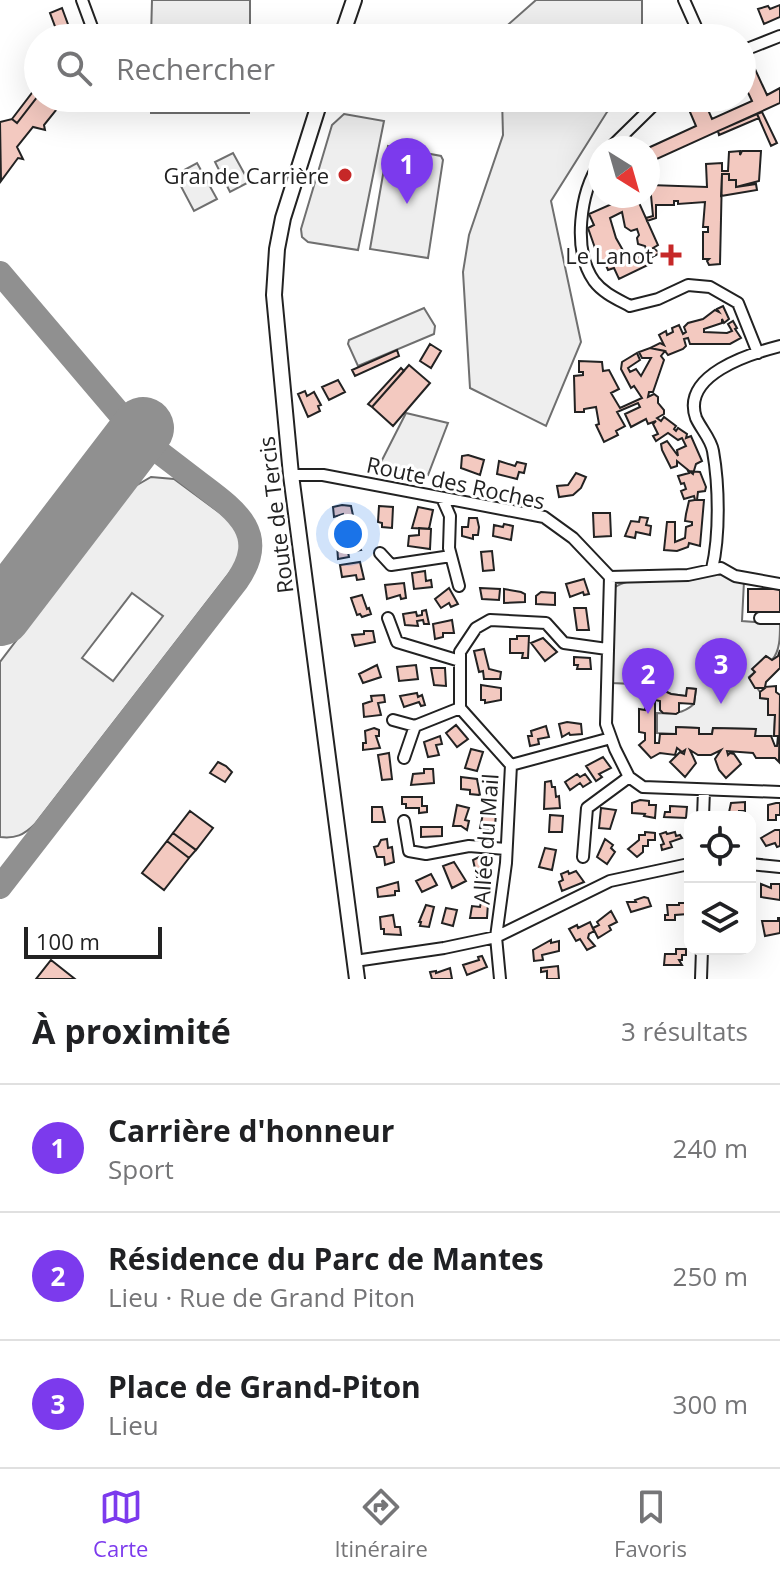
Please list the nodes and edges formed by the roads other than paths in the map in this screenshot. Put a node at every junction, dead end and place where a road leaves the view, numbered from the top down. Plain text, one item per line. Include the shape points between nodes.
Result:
1 (82, 0) edge
2 (354, 0) edge
3 (684, 0) edge
4 (91, 24) edge
5 (346, 24) edge
6 (695, 24) edge
7 (780, 36) edge
8 (756, 45) edge
9 (317, 112) edge
10 (647, 112) edge
11 (622, 136) edge
12 (588, 180) edge
13 (780, 346) edge
14 (758, 353) junction
15 (291, 475) junction
16 (442, 498) junction
17 (380, 553) dead end
18 (451, 556) junction
19 (712, 569) junction
20 (610, 577) junction
21 (780, 584) edge
22 (459, 586) dead end
23 (388, 618) dead end
24 (760, 618) dead end
25 (780, 618) edge
26 (607, 649) junction
27 (460, 661) junction
28 (460, 708) junction
29 (393, 720) dead end
30 (415, 726) junction
31 (611, 738) junction
32 (404, 758) dead end
33 (511, 765) junction
34 (629, 777) junction
35 (704, 790) junction
36 (780, 792) edge
37 (703, 811) edge
38 (404, 821) dead end
39 (506, 849) junction
40 (583, 857) dead end
41 (684, 865) edge
42 (756, 865) edge
43 (780, 867) edge
44 (496, 937) junction
45 (702, 955) edge
46 (355, 961) junction
47 (357, 979) edge
48 (500, 979) edge
49 (701, 979) edge

1 - 4 street
2 - 5 main road
3 - 6 street
7 - 8 street
9 - 15 main road, Route de Tercis via 277,249 274,295
10 - 11 street
12 - 14 street via 581,214 584,254 594,280 630,306 688,285 710,287 738,303
13 - 14 street
14 - 19 street via 708,375 695,395 695,416 712,447 717,484
15 - 16 street, Route des Roches via 323,475
15 - 46 main road, Route de Tercis
16 - 18 street via 450,516
16 - 20 street, Route des Roches via 544,517
17 - 18 street via 391,565
18 - 22 street
19 - 20 street via 688,575
19 - 21 street
20 - 26 street
23 - 27 street via 397,642
24 - 25 street
26 - 27 street via 564,643 546,623 490,620 476,628
26 - 31 street via 606,724
27 - 28 street
28 - 30 street
28 - 33 street, Allée du Mail
29 - 30 street
30 - 32 street
31 - 33 street
31 - 34 street
33 - 39 street, Allée du Mail
34 - 35 street via 643,787
34 - 40 street via 587,808
35 - 36 street
35 - 37 street
38 - 39 street via 409,851
39 - 44 street, Allée du Mail
41 - 44 street via 610,881
42 - 43 street
44 - 46 street
44 - 48 street, Allée du Mail
45 - 49 street
46 - 47 main road, Route de Tercis

